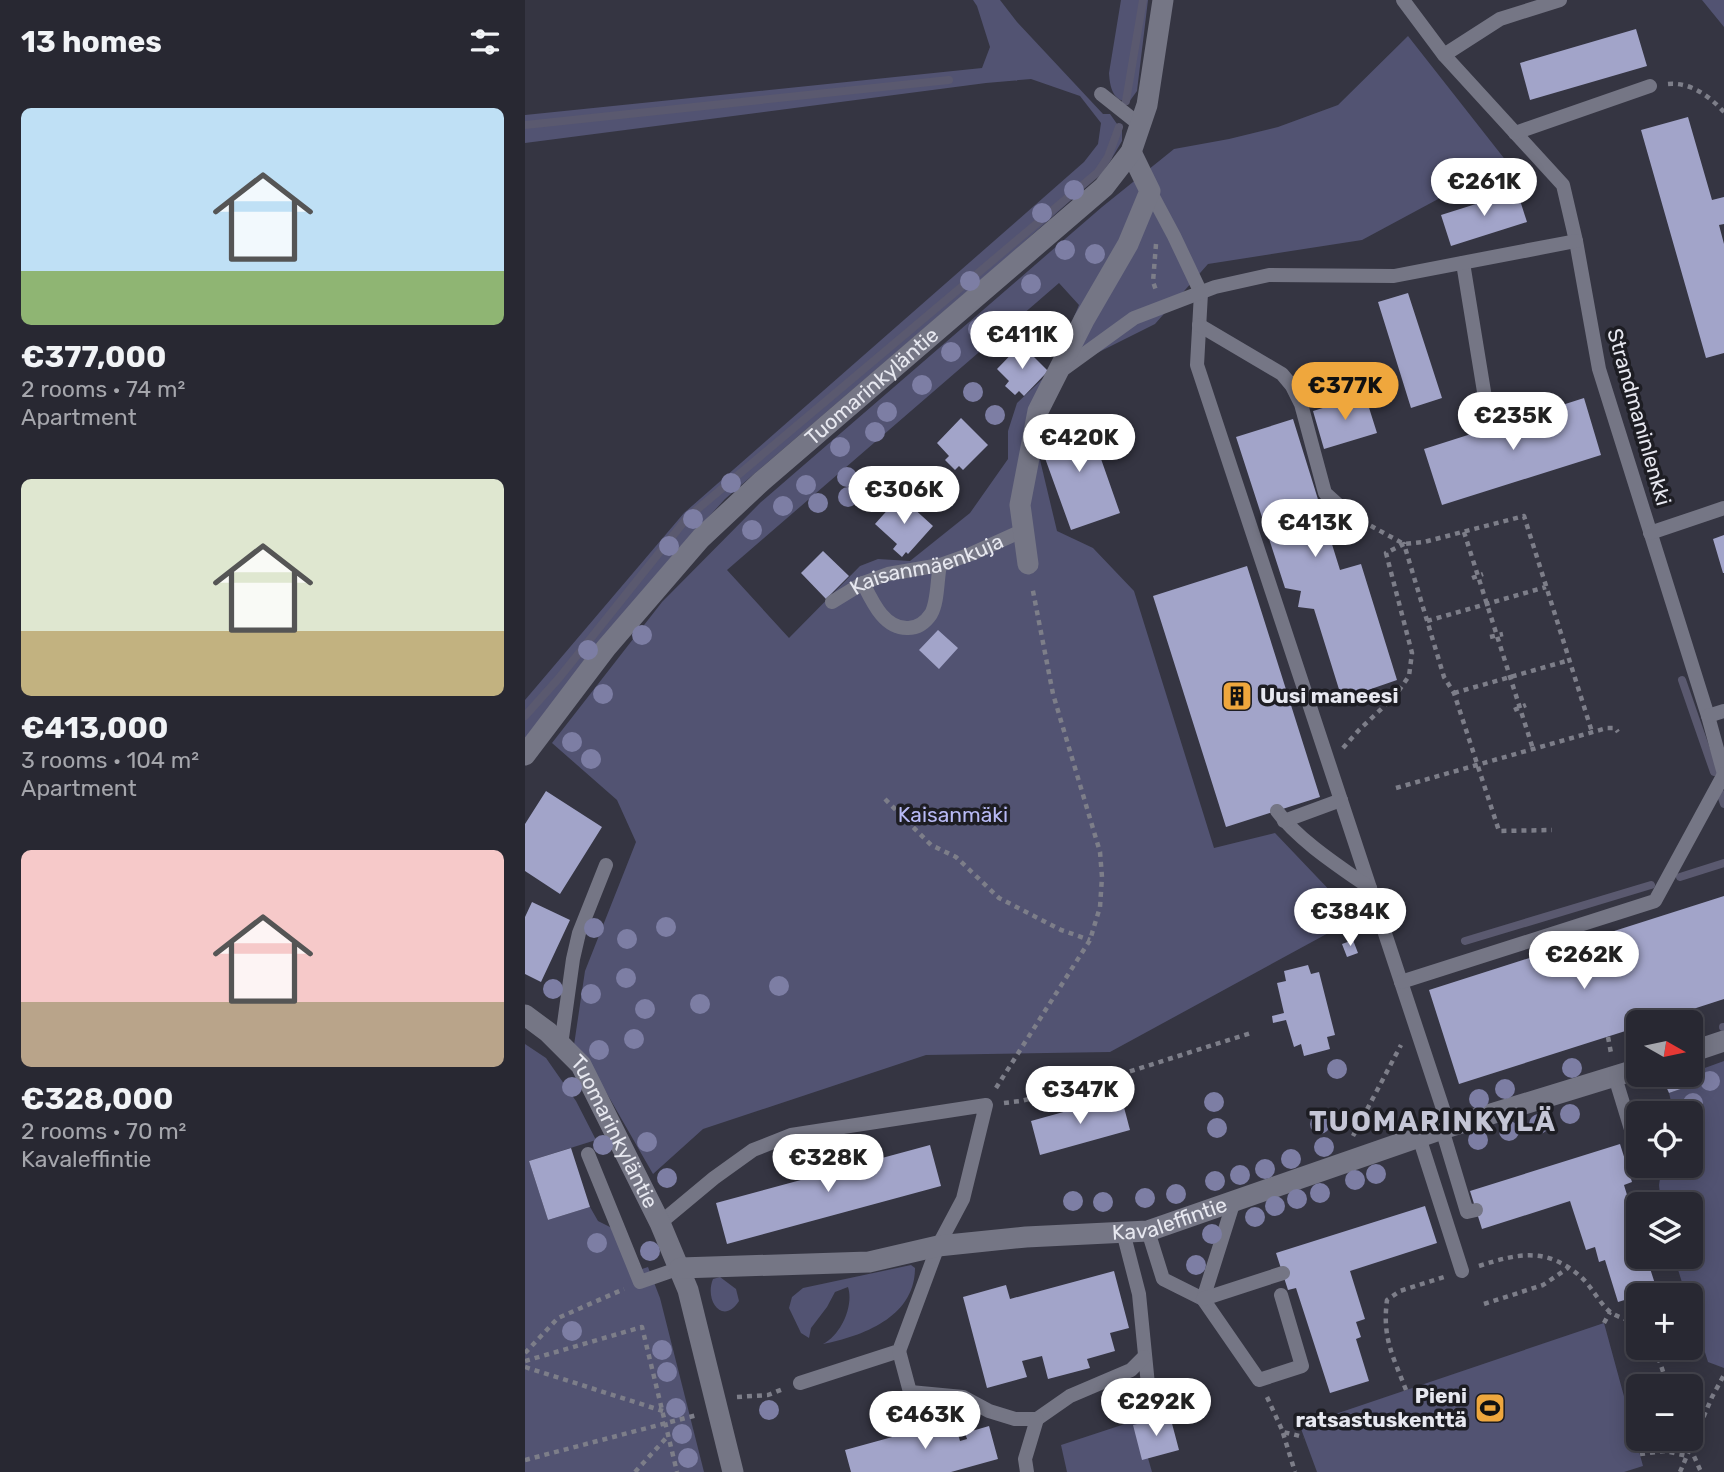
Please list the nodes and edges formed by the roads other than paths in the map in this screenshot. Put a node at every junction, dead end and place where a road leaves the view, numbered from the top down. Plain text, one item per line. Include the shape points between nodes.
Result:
1 (1163, 0) edge
2 (1403, 0) edge
3 (1560, 0) edge
4 (1444, 55) junction
5 (1650, 86) road end
6 (1101, 94) dead end
7 (1140, 125) junction
8 (1515, 133) junction
9 (1131, 152) junction
10 (1150, 191) junction
11 (1576, 241) junction
12 (1462, 263) junction
13 (1201, 293) junction
14 (1199, 325) junction
15 (1055, 376) junction
16 (1487, 410) dead end
17 (1724, 508) edge
18 (1346, 512) road end
19 (1024, 530) junction
20 (1650, 533) junction
21 (1028, 564) road end
22 (940, 565) junction
23 (863, 583) junction
24 (832, 602) dead end
25 (1724, 711) edge
26 (1709, 716) junction
27 (525, 755) edge
28 (1724, 774) edge
29 (1342, 800) junction
30 (606, 865) dead end
31 (1370, 888) junction
32 (1401, 982) junction
33 (525, 1015) edge
34 (1724, 1041) edge
35 (561, 1045) junction
36 (1703, 1048) edge
37 (1626, 1073) edge
38 (1615, 1077) junction
39 (1626, 1113) edge
40 (1446, 1128) junction
41 (1419, 1137) junction
42 (588, 1154) dead end
43 (1234, 1201) junction
44 (1476, 1210) dead end
45 (660, 1223) junction
46 (1148, 1231) junction
47 (1123, 1232) junction
48 (938, 1246) junction
49 (680, 1268) junction
50 (1462, 1271) road end
51 (1283, 1273) dead end
52 (1281, 1295) dead end
53 (1203, 1299) junction
54 (899, 1351) junction
55 (1144, 1357) junction
56 (800, 1382) road end
57 (910, 1392) junction
58 (1151, 1415) dead end
59 (1037, 1419) junction
60 (918, 1422) dead end
61 (733, 1472) edge
62 (1027, 1472) edge

1 - 7 street, Tuomarinkyläntie
2 - 4 lane, Strandmaninlenkki
3 - 4 lane via 1500,19
4 - 8 lane, Strandmaninlenkki
5 - 8 lane
6 - 7 lane
7 - 9 street, Tuomarinkyläntie
8 - 11 lane, Strandmaninlenkki via 1563,185
9 - 10 street
9 - 27 street, Tuomarinkyläntie via 1104,187 701,538 606,648
10 - 13 lane
10 - 15 street, Kaisanmäenkuja via 1128,244
11 - 12 lane
11 - 20 lane, Strandmaninlenkki via 1599,369
12 - 13 lane via 1394,276 1269,275
12 - 16 lane
13 - 14 lane
13 - 15 lane via 1134,318
14 - 18 lane via 1282,374 1292,386 1325,493
14 - 29 lane via 1198,365
15 - 19 street, Kaisanmäenkuja via 1038,411 1020,505
17 - 20 lane
19 - 21 street, Kaisanmäenkuja
19 - 22 lane, Kaisanmäenkuja
20 - 26 lane, Strandmaninlenkki
22 - 23 lane, Kaisanmäenkuja
22 - 23 lane via 933,612 913,628 899,628 887,620
23 - 24 lane, Kaisanmäenkuja
25 - 26 lane
26 - 28 lane, Strandmaninlenkki
28 - 32 lane, Strandmaninlenkki via 1655,901
29 - 31 lane
29 - 31 lane via 1281,816
30 - 35 lane via 579,933
31 - 32 lane
32 - 40 lane
33 - 35 street, Tuomarinkyläntie
34 - 36 street
35 - 45 street, Tuomarinkyläntie via 581,1065
37 - 38 street, Kavaleffintie
38 - 39 lane
38 - 40 street, Kavaleffintie
40 - 41 street, Kavaleffintie
40 - 44 lane via 1468,1212
41 - 43 street, Kavaleffintie
41 - 50 lane
42 - 49 lane via 641,1282
43 - 46 street, Kavaleffintie
43 - 53 lane
45 - 48 lane via 753,1150 791,1135 986,1105 963,1199
45 - 49 street, Tuomarinkyläntie
46 - 47 street, Kavaleffintie
46 - 53 lane via 1163,1279
47 - 48 street, Kavaleffintie
47 - 55 lane via 1139,1294
48 - 49 street, Kavaleffintie via 869,1262
48 - 54 lane
49 - 61 street, Tuomarinkyläntie
51 - 53 lane
52 - 53 lane via 1302,1366 1259,1380
54 - 56 lane
54 - 57 lane
55 - 58 lane
55 - 59 lane via 1131,1370 1070,1396
57 - 59 lane via 963,1397 1015,1419
57 - 60 lane
59 - 62 lane via 1025,1459

